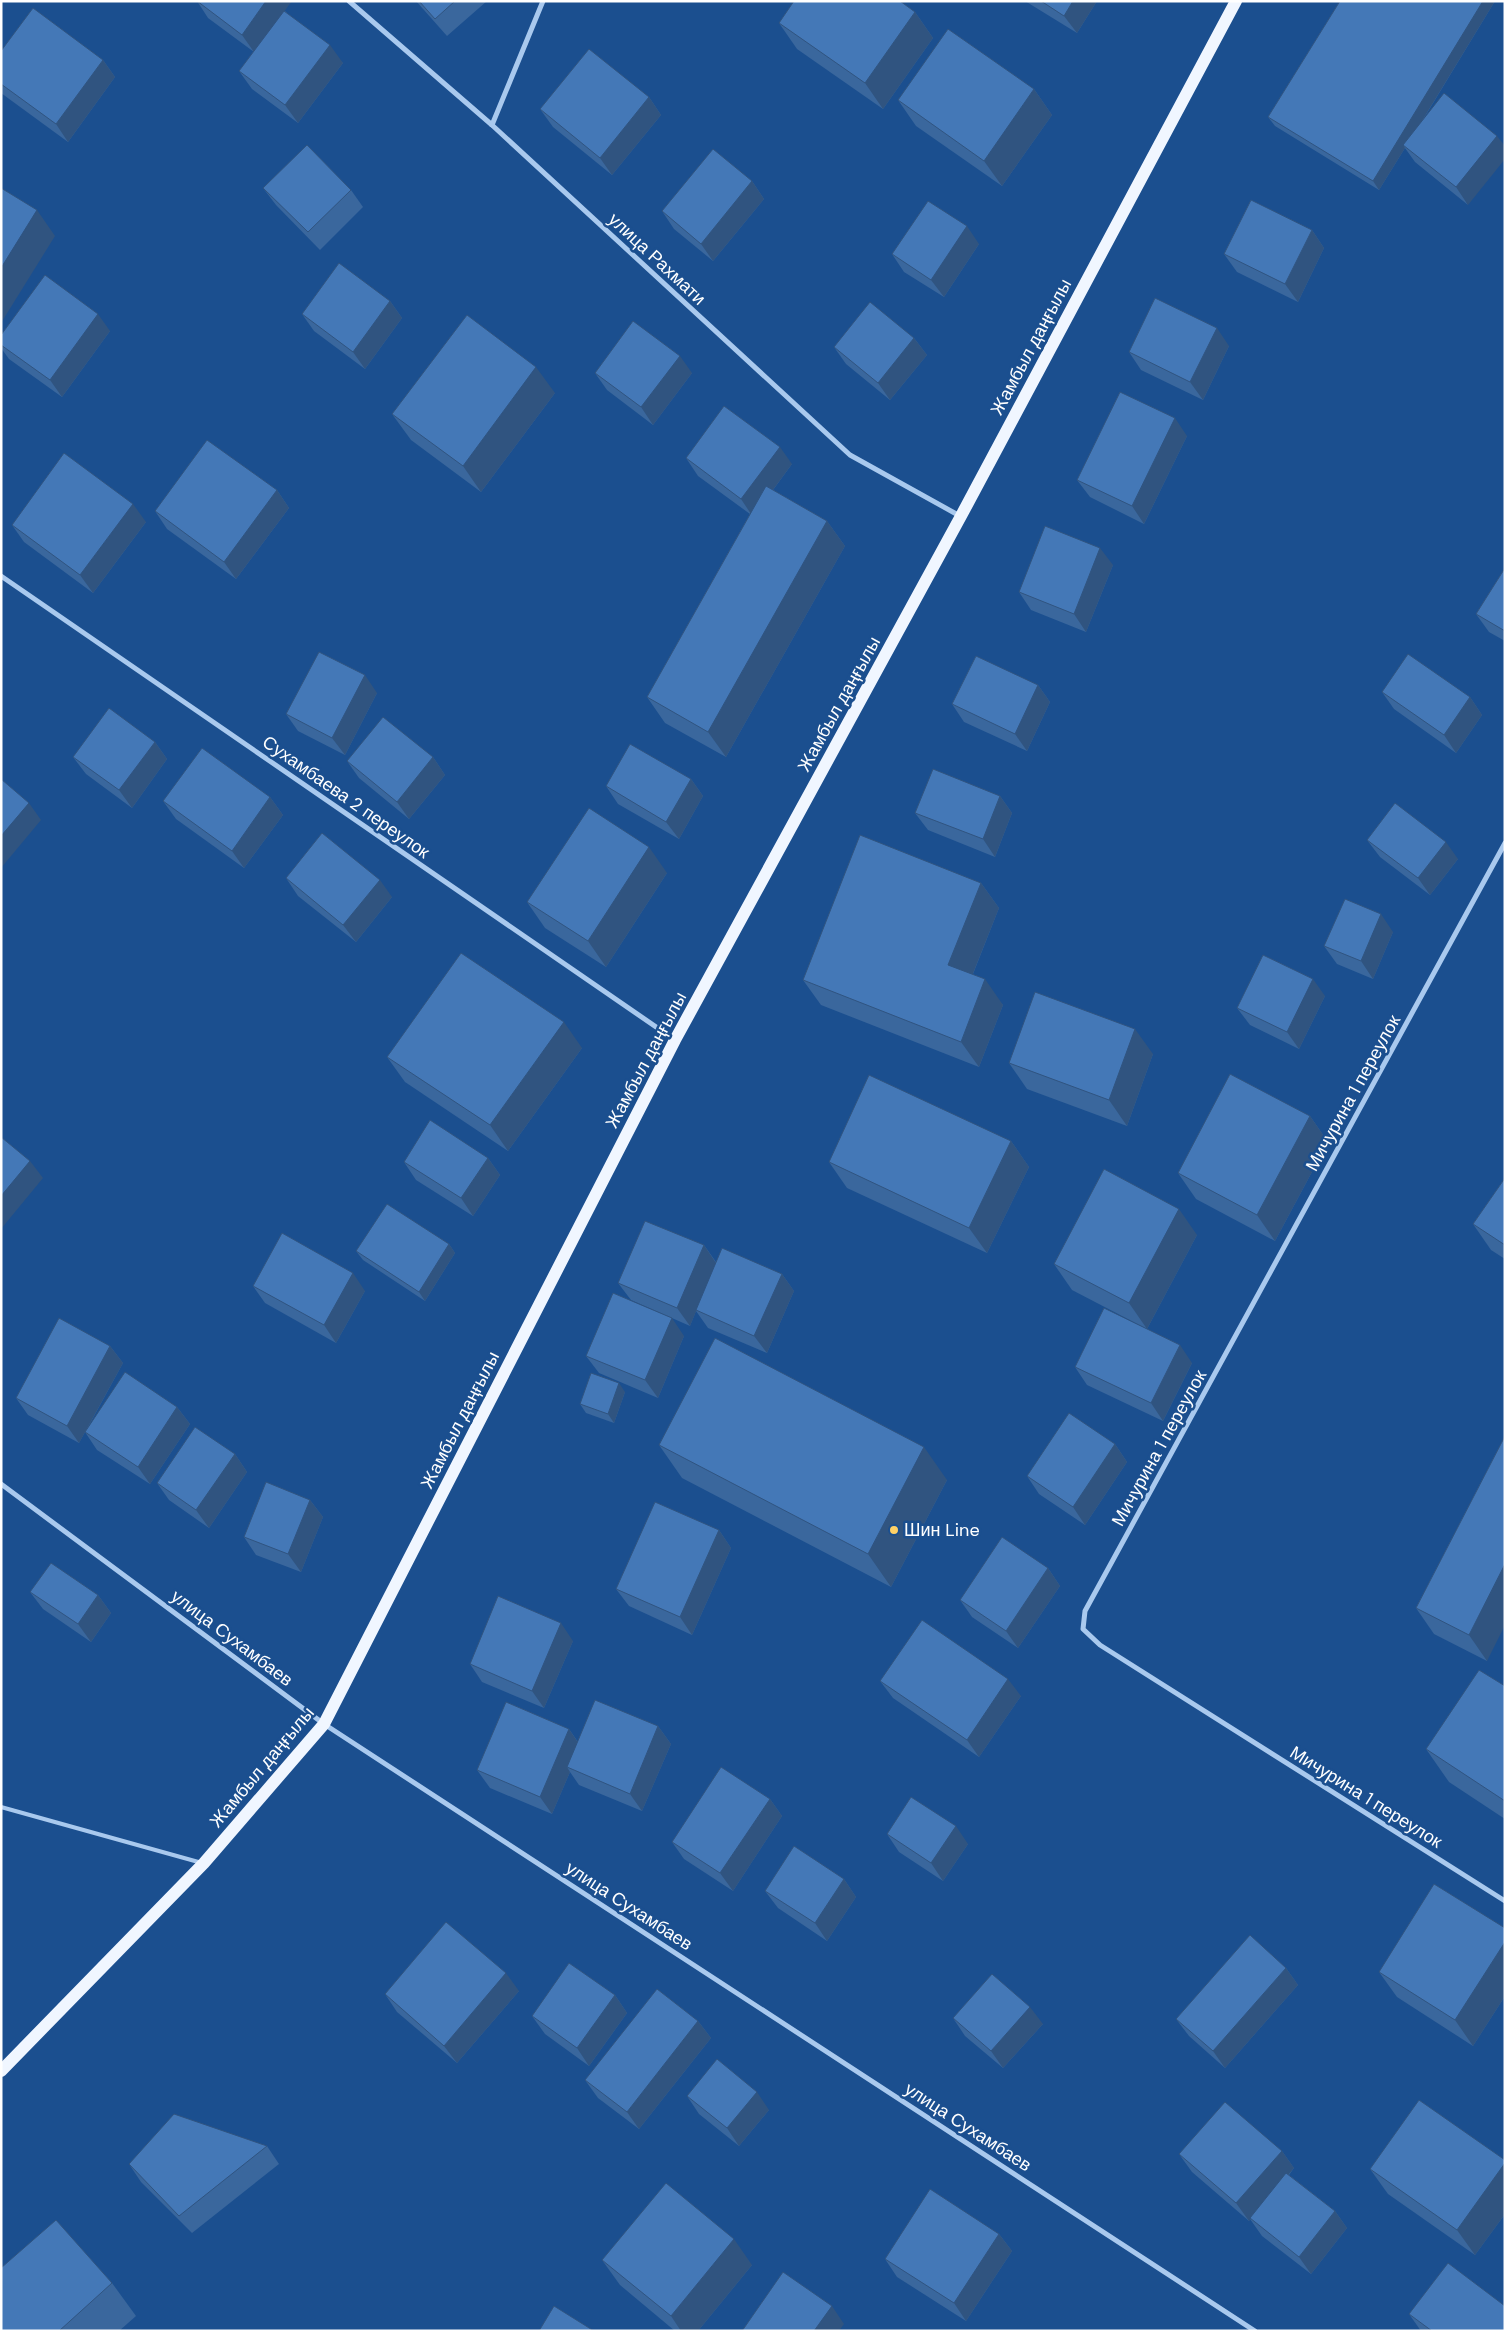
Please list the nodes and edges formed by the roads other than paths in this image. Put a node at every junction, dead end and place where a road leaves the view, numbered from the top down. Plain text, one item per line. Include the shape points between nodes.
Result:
1 (348, 1) edge
2 (543, 1) edge
3 (1236, 1) edge
4 (492, 126) junction
5 (961, 516) junction
6 (1, 576) edge
7 (1505, 843) edge
8 (675, 1040) junction
9 (1, 1484) edge
10 (324, 1724) junction
11 (1, 1807) edge
12 (204, 1863) junction
13 (1505, 1900) edge
14 (1, 2071) edge
15 (1255, 2331) edge

1 - 4 street, улица Рахмати
2 - 4 street
3 - 5 main road, Жамбыл даңғылы
4 - 5 street, улица Рахмати via 850,455
5 - 8 main road, Жамбыл даңғылы
6 - 8 street, Сухамбаева 2 переулок
7 - 13 street, Мичурина 1 переулок via 1085,1611 1083,1629 1100,1645
8 - 10 main road, Жамбыл даңғылы
9 - 10 street, улица Сухамбаев
10 - 12 main road, Жамбыл даңғылы
10 - 15 street, улица Сухамбаев
11 - 12 lane
12 - 14 main road, Жамбыл даңғылы

